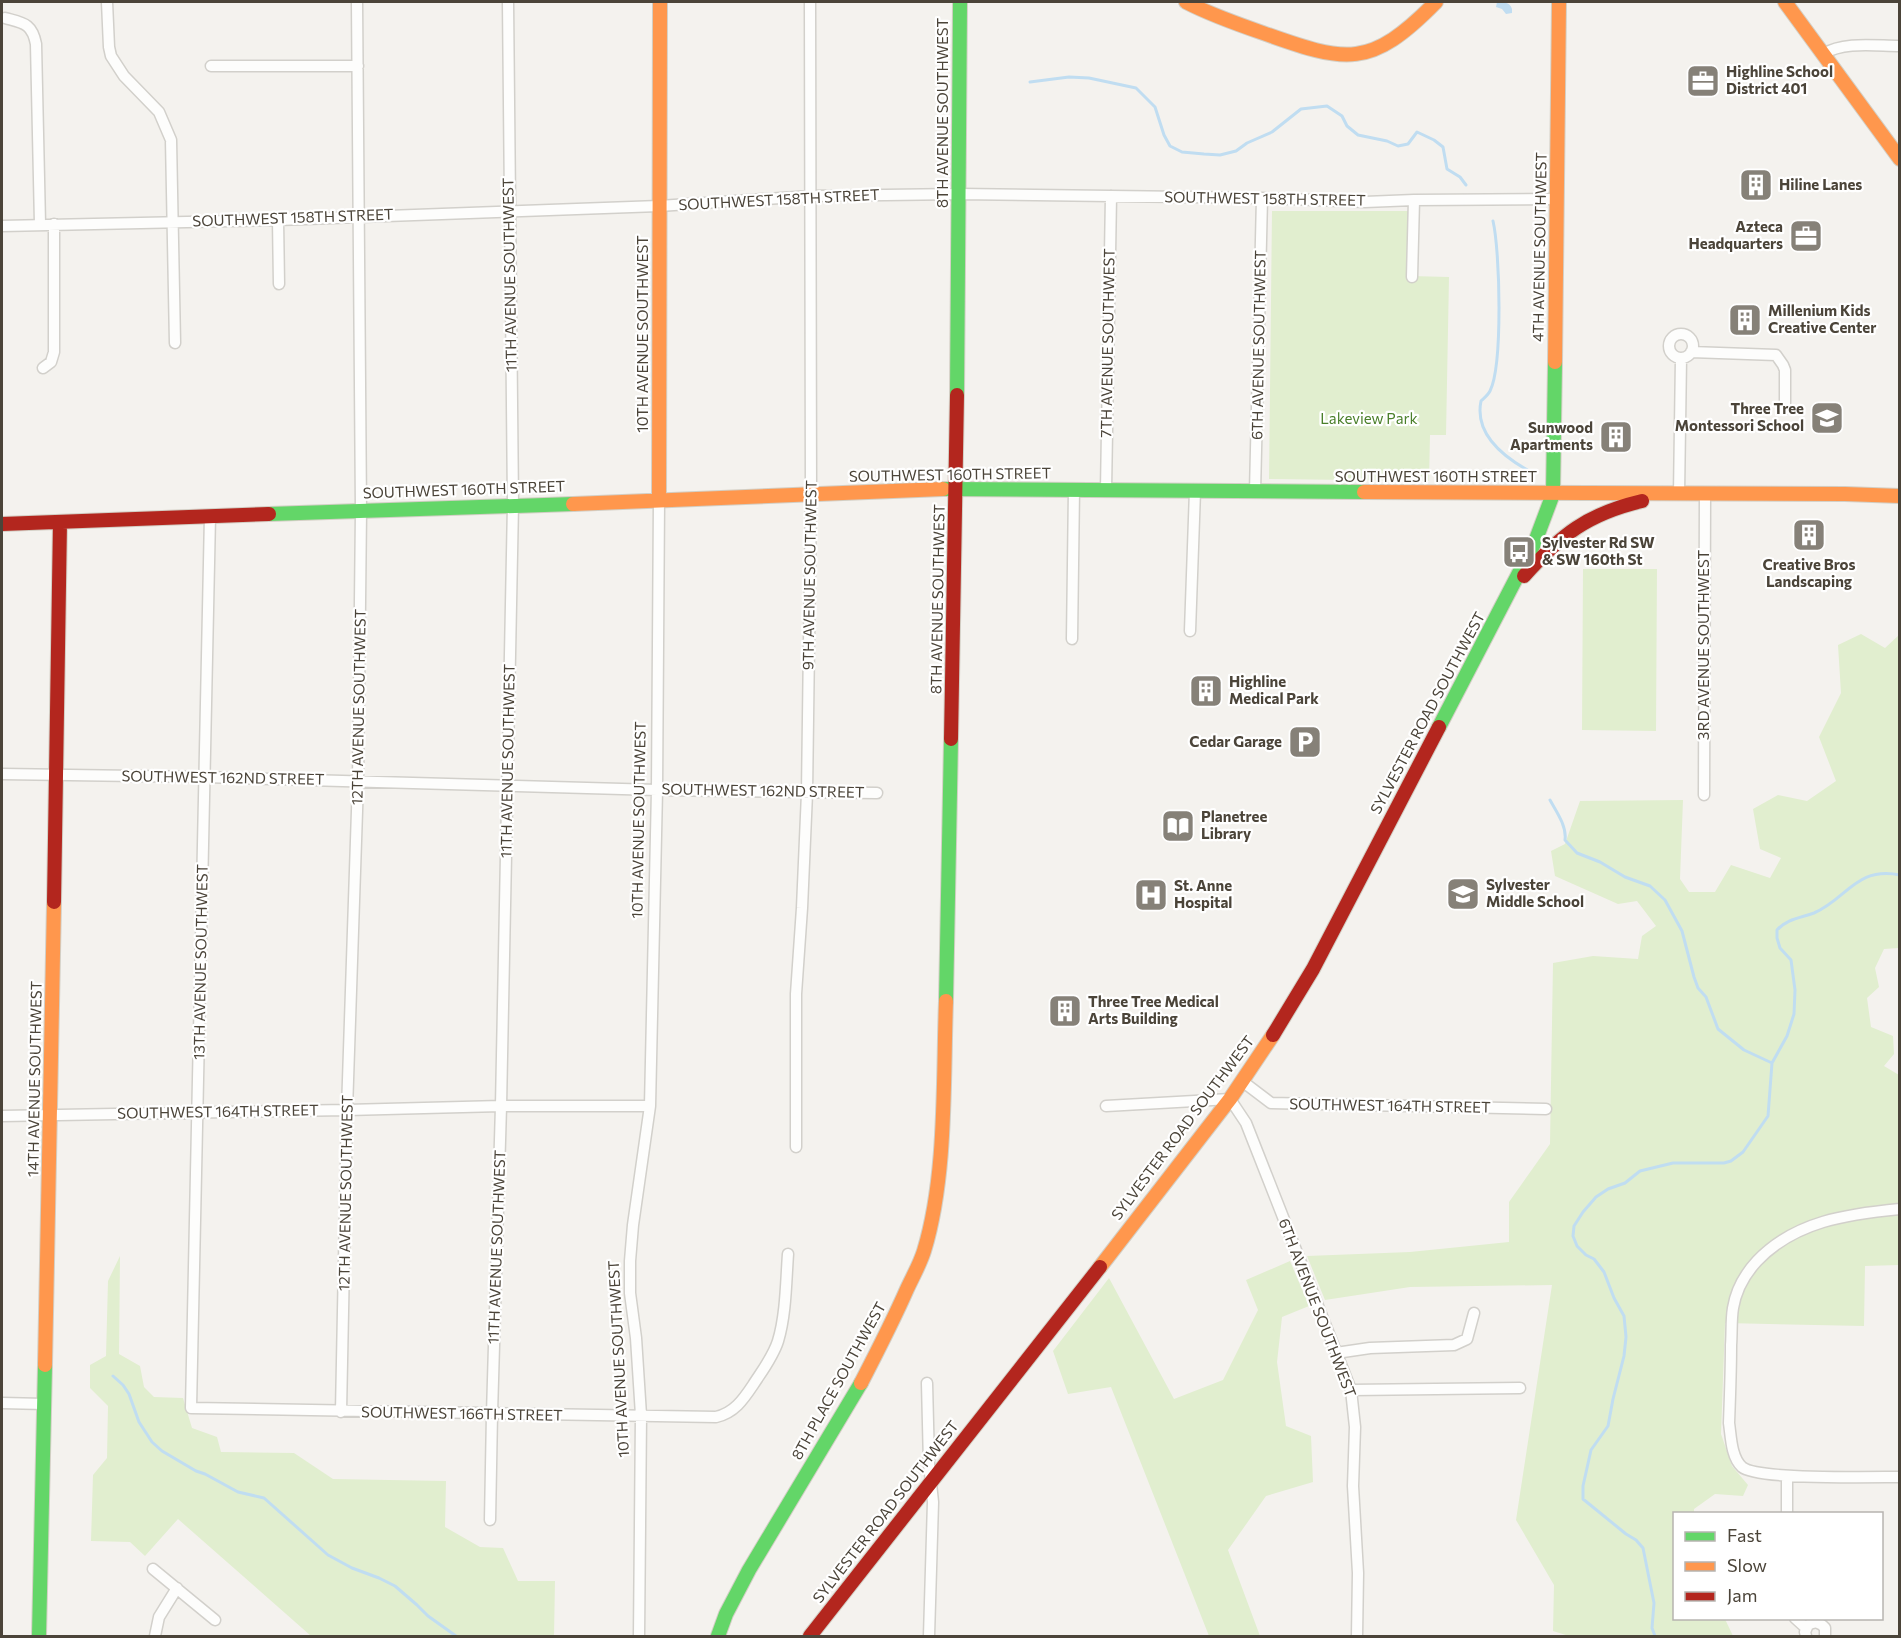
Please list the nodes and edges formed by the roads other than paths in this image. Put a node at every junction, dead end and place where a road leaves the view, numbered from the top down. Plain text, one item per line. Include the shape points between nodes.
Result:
1 (107, 2) edge
2 (357, 2) edge
3 (508, 2) edge
4 (660, 2) edge
5 (810, 2) edge
6 (960, 2) edge
7 (1186, 2) edge
8 (1436, 2) edge
9 (1559, 2) edge
10 (1785, 2) edge
11 (5, 18) dead end
12 (1899, 46) edge
13 (1823, 54) junction
14 (211, 66) dead end
15 (358, 66) junction
16 (1899, 159) edge
17 (959, 194) junction
18 (811, 196) junction
19 (1111, 196) junction
20 (1262, 198) junction
21 (1557, 199) junction
22 (1414, 200) junction
23 (659, 206) junction
24 (509, 211) junction
25 (358, 216) junction
26 (278, 220) junction
27 (174, 222) junction
28 (40, 224) junction
29 (54, 224) junction
30 (2, 226) edge
31 (1412, 277) dead end
32 (279, 284) dead end
33 (175, 343) dead end
34 (43, 368) dead end
35 (1785, 409) dead end
36 (956, 488) junction
37 (1074, 489) junction
38 (1106, 490) junction
39 (1195, 491) junction
40 (1255, 492) junction
41 (1553, 494) junction
42 (1676, 494) junction
43 (1705, 494) junction
44 (812, 495) junction
45 (1899, 496) edge
46 (659, 500) junction
47 (513, 504) junction
48 (361, 510) junction
49 (210, 516) junction
50 (60, 522) junction
51 (2, 524) edge
52 (1512, 590) junction
53 (1190, 631) dead end
54 (1072, 639) dead end
55 (2, 774) edge
56 (57, 775) junction
57 (204, 777) junction
58 (358, 781) junction
59 (508, 785) junction
60 (657, 790) junction
61 (807, 793) junction
62 (877, 793) dead end
63 (1704, 795) dead end
64 (1242, 1081) junction
65 (1230, 1099) junction
66 (501, 1106) junction
67 (650, 1106) junction
68 (1106, 1106) dead end
69 (1546, 1109) dead end
70 (347, 1110) junction
71 (199, 1112) junction
72 (51, 1115) junction
73 (2, 1116) edge
74 (942, 1126) joint
75 (796, 1147) dead end
76 (1899, 1209) edge
77 (788, 1254) dead end
78 (1474, 1313) dead end
79 (1336, 1353) junction
80 (927, 1383) dead end
81 (1520, 1388) dead end
82 (1351, 1390) junction
83 (2, 1403) edge
84 (44, 1404) junction
85 (191, 1408) joint
86 (341, 1412) junction
87 (492, 1414) junction
88 (641, 1415) junction
89 (1787, 1476) junction
90 (1899, 1477) edge
91 (932, 1483) junction
92 (1787, 1512) edge
93 (490, 1520) dead end
94 (153, 1569) dead end
95 (177, 1588) junction
96 (215, 1620) dead end
97 (1796, 1620) edge
98 (1806, 1633) edge
99 (39, 1636) edge
100 (155, 1636) edge
101 (639, 1636) edge
102 (718, 1636) edge
103 (810, 1636) edge
104 (929, 1636) edge
105 (1357, 1636) edge
106 (1825, 1636) edge

1 - 27 street via 111,56 124,76 159,112 168,131
2 - 15 street, 12TH AVENUE SOUTHWEST
3 - 24 street, 11TH AVENUE SOUTHWEST
4 - 23 street, 10TH AVENUE SOUTHWEST
5 - 18 street, 9TH AVENUE SOUTHWEST
6 - 17 street, 8TH AVENUE SOUTHWEST
7 - 8 street via 1297,46 1349,56 1387,44
9 - 21 street, 4TH AVENUE SOUTHWEST
10 - 13 street
11 - 28 street via 29,27 36,44
12 - 13 street via 1834,47
13 - 16 street
14 - 15 street
15 - 25 street, 12TH AVENUE SOUTHWEST
17 - 18 street, SOUTHWEST 158TH STREET
17 - 19 street, SOUTHWEST 158TH STREET
17 - 36 street, 8TH AVENUE SOUTHWEST
18 - 23 street, SOUTHWEST 158TH STREET
18 - 44 street, 9TH AVENUE SOUTHWEST
19 - 20 street, SOUTHWEST 158TH STREET
19 - 38 street, 7TH AVENUE SOUTHWEST
20 - 22 street, SOUTHWEST 158TH STREET
20 - 40 street, 6TH AVENUE SOUTHWEST
21 - 22 street, SOUTHWEST 158TH STREET
21 - 41 street, 4TH AVENUE SOUTHWEST
22 - 31 street
23 - 24 street, SOUTHWEST 158TH STREET
23 - 46 street, 10TH AVENUE SOUTHWEST
24 - 25 street, SOUTHWEST 158TH STREET
24 - 47 street, 11TH AVENUE SOUTHWEST
25 - 26 street, SOUTHWEST 158TH STREET
25 - 48 street, 12TH AVENUE SOUTHWEST
26 - 27 street, SOUTHWEST 158TH STREET
26 - 32 street
27 - 29 street, SOUTHWEST 158TH STREET
27 - 33 street
28 - 29 street, SOUTHWEST 158TH STREET
28 - 30 street, SOUTHWEST 158TH STREET
29 - 34 street via 54,352 51,362
35 - 42 street via 1785,370 1776,355 1686,355
36 - 37 street, SOUTHWEST 160TH STREET
36 - 44 street, SOUTHWEST 160TH STREET
36 - 74 street, 8TH AVENUE SOUTHWEST
37 - 38 street, SOUTHWEST 160TH STREET
37 - 54 street
38 - 39 street, SOUTHWEST 160TH STREET
39 - 40 street, SOUTHWEST 160TH STREET
39 - 53 street
40 - 41 street, SOUTHWEST 160TH STREET
41 - 42 street, SOUTHWEST 160TH STREET
41 - 52 street, SYLVESTER ROAD SOUTHWEST
42 - 43 street, SOUTHWEST 160TH STREET
42 - 52 street via 1620,505 1589,518 1548,549
43 - 45 street, SOUTHWEST 160TH STREET
43 - 63 street, 3RD AVENUE SOUTHWEST
44 - 46 street, SOUTHWEST 160TH STREET
44 - 61 street, 9TH AVENUE SOUTHWEST
46 - 47 street, SOUTHWEST 160TH STREET
46 - 60 street, 10TH AVENUE SOUTHWEST
47 - 48 street, SOUTHWEST 160TH STREET
47 - 59 street, 11TH AVENUE SOUTHWEST
48 - 49 street, SOUTHWEST 160TH STREET
48 - 58 street, 12TH AVENUE SOUTHWEST
49 - 50 street, SOUTHWEST 160TH STREET
49 - 57 street, 13TH AVENUE SOUTHWEST
50 - 51 street, SOUTHWEST 160TH STREET
50 - 56 street, 14TH AVENUE SOUTHWEST
52 - 64 street, SYLVESTER ROAD SOUTHWEST via 1313,969
55 - 56 street, SOUTHWEST 162ND STREET
56 - 57 street, SOUTHWEST 162ND STREET
56 - 72 street, 14TH AVENUE SOUTHWEST
57 - 58 street, SOUTHWEST 162ND STREET
57 - 71 street, 13TH AVENUE SOUTHWEST
58 - 59 street, SOUTHWEST 162ND STREET
58 - 70 street, 12TH AVENUE SOUTHWEST
59 - 60 street, SOUTHWEST 162ND STREET
59 - 66 street, 11TH AVENUE SOUTHWEST
60 - 61 street, SOUTHWEST 162ND STREET
60 - 67 street, 10TH AVENUE SOUTHWEST
61 - 62 street, SOUTHWEST 162ND STREET
61 - 75 street, 9TH AVENUE SOUTHWEST via 796,994
64 - 65 street, SYLVESTER ROAD SOUTHWEST
64 - 69 street, SOUTHWEST 164TH STREET via 1271,1103
65 - 68 street
65 - 79 street, 6TH AVENUE SOUTHWEST via 1246,1123
65 - 91 street, SYLVESTER ROAD SOUTHWEST
66 - 67 street, SOUTHWEST 164TH STREET
66 - 70 street, SOUTHWEST 164TH STREET
66 - 87 street, 11TH AVENUE SOUTHWEST
67 - 88 street, 10TH AVENUE SOUTHWEST via 630,1261
70 - 71 street, SOUTHWEST 164TH STREET
70 - 86 street, 12TH AVENUE SOUTHWEST
71 - 72 street, SOUTHWEST 164TH STREET
71 - 85 street, 13TH AVENUE SOUTHWEST
72 - 73 street, SOUTHWEST 164TH STREET
72 - 84 street, 14TH AVENUE SOUTHWEST
74 - 102 street, 8TH PLACE SOUTHWEST via 931,1223 915,1275 856,1392 749,1570
76 - 89 street via 1804,1227 1763,1254 1740,1285 1732,1310 1729,1423 1734,1452 1744,1469
77 - 88 street, SOUTHWEST 166TH STREET via 778,1341 747,1395 731,1412 716,1417
78 - 79 street via 1467,1339 1454,1345
79 - 82 street, 6TH AVENUE SOUTHWEST
80 - 91 street
81 - 82 street
82 - 105 street, 6TH AVENUE SOUTHWEST via 1355,1427
83 - 84 street
84 - 99 street, 14TH AVENUE SOUTHWEST
85 - 86 street, SOUTHWEST 166TH STREET
86 - 87 street, SOUTHWEST 166TH STREET
87 - 88 street, SOUTHWEST 166TH STREET
87 - 93 street, 11TH AVENUE SOUTHWEST
88 - 101 street, 10TH AVENUE SOUTHWEST
89 - 90 street
89 - 92 street
91 - 103 street, SYLVESTER ROAD SOUTHWEST
91 - 104 street
94 - 95 street
95 - 96 street
95 - 100 street via 159,1617
97 - 98 street
98 - 106 street via 1811,1623 1819,1623 1825,1628

